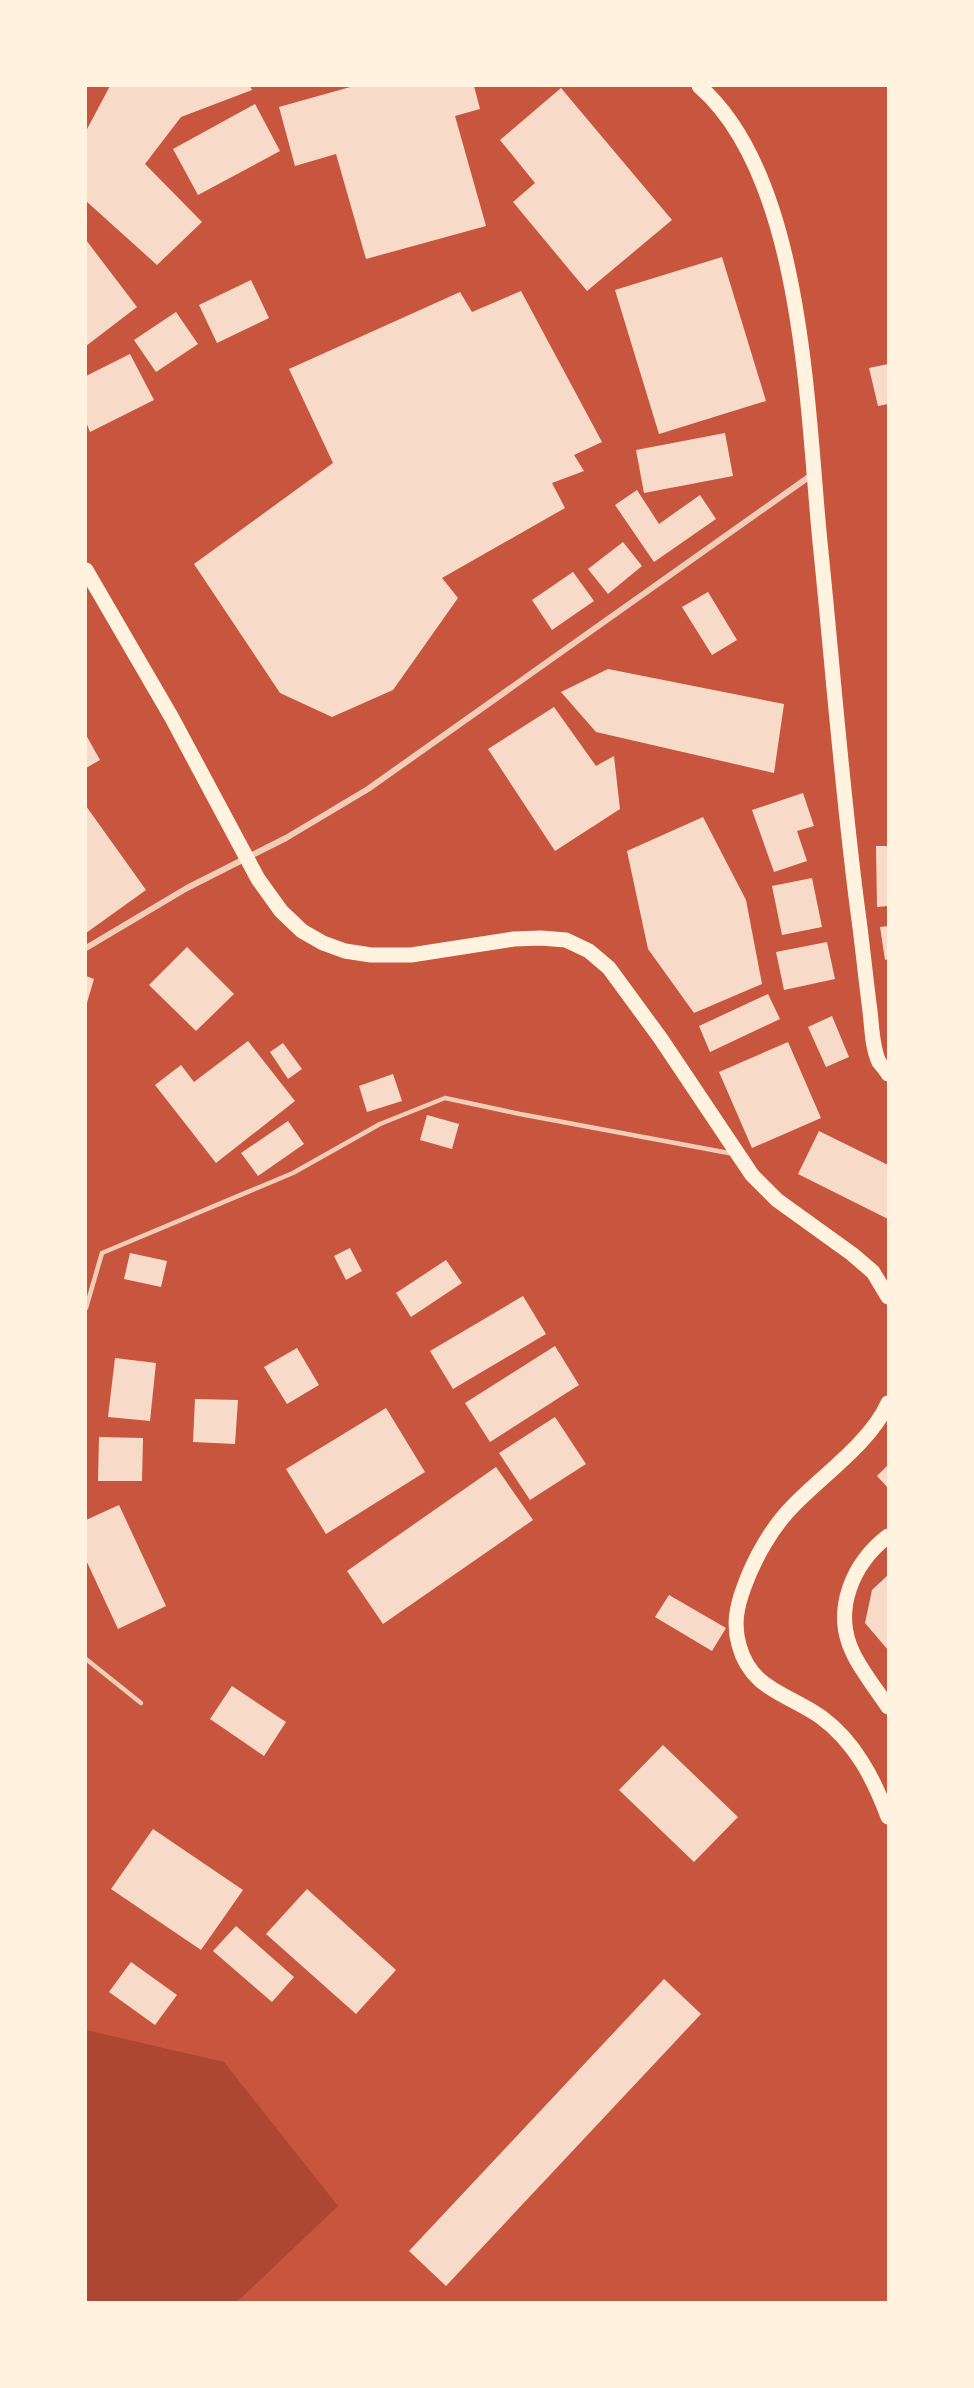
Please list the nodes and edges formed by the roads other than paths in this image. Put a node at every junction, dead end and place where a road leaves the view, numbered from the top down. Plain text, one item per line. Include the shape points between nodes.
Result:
1 (699, 86) edge
2 (813, 474) junction
3 (86, 570) edge
4 (247, 859) junction
5 (86, 948) edge
6 (888, 1074) edge
7 (736, 1154) junction
8 (888, 1297) edge
9 (86, 1308) edge
10 (888, 1403) edge
11 (888, 1536) edge
12 (86, 1659) edge
13 (141, 1703) dead end
14 (888, 1707) edge
15 (888, 1817) edge

1 - 2 main road via 714,98 744,143 780,236 798,322
2 - 4 street via 368,789
2 - 6 main road via 843,796 873,1041
3 - 4 main road via 172,718
4 - 5 street via 188,888
4 - 7 main road via 281,911 302,931 345,951 411,955 541,938 566,940 589,951 609,968 661,1039
7 - 8 main road via 777,1200 873,1272
7 - 9 lane via 445,1098 380,1124 293,1173 102,1253
10 - 15 main road via 866,1436 790,1508 768,1540 749,1573 737,1607 736,1634 744,1661 760,1682 821,1718 846,1741 866,1766
11 - 14 main road via 856,1571 844,1602 845,1630 853,1653
12 - 13 lane

